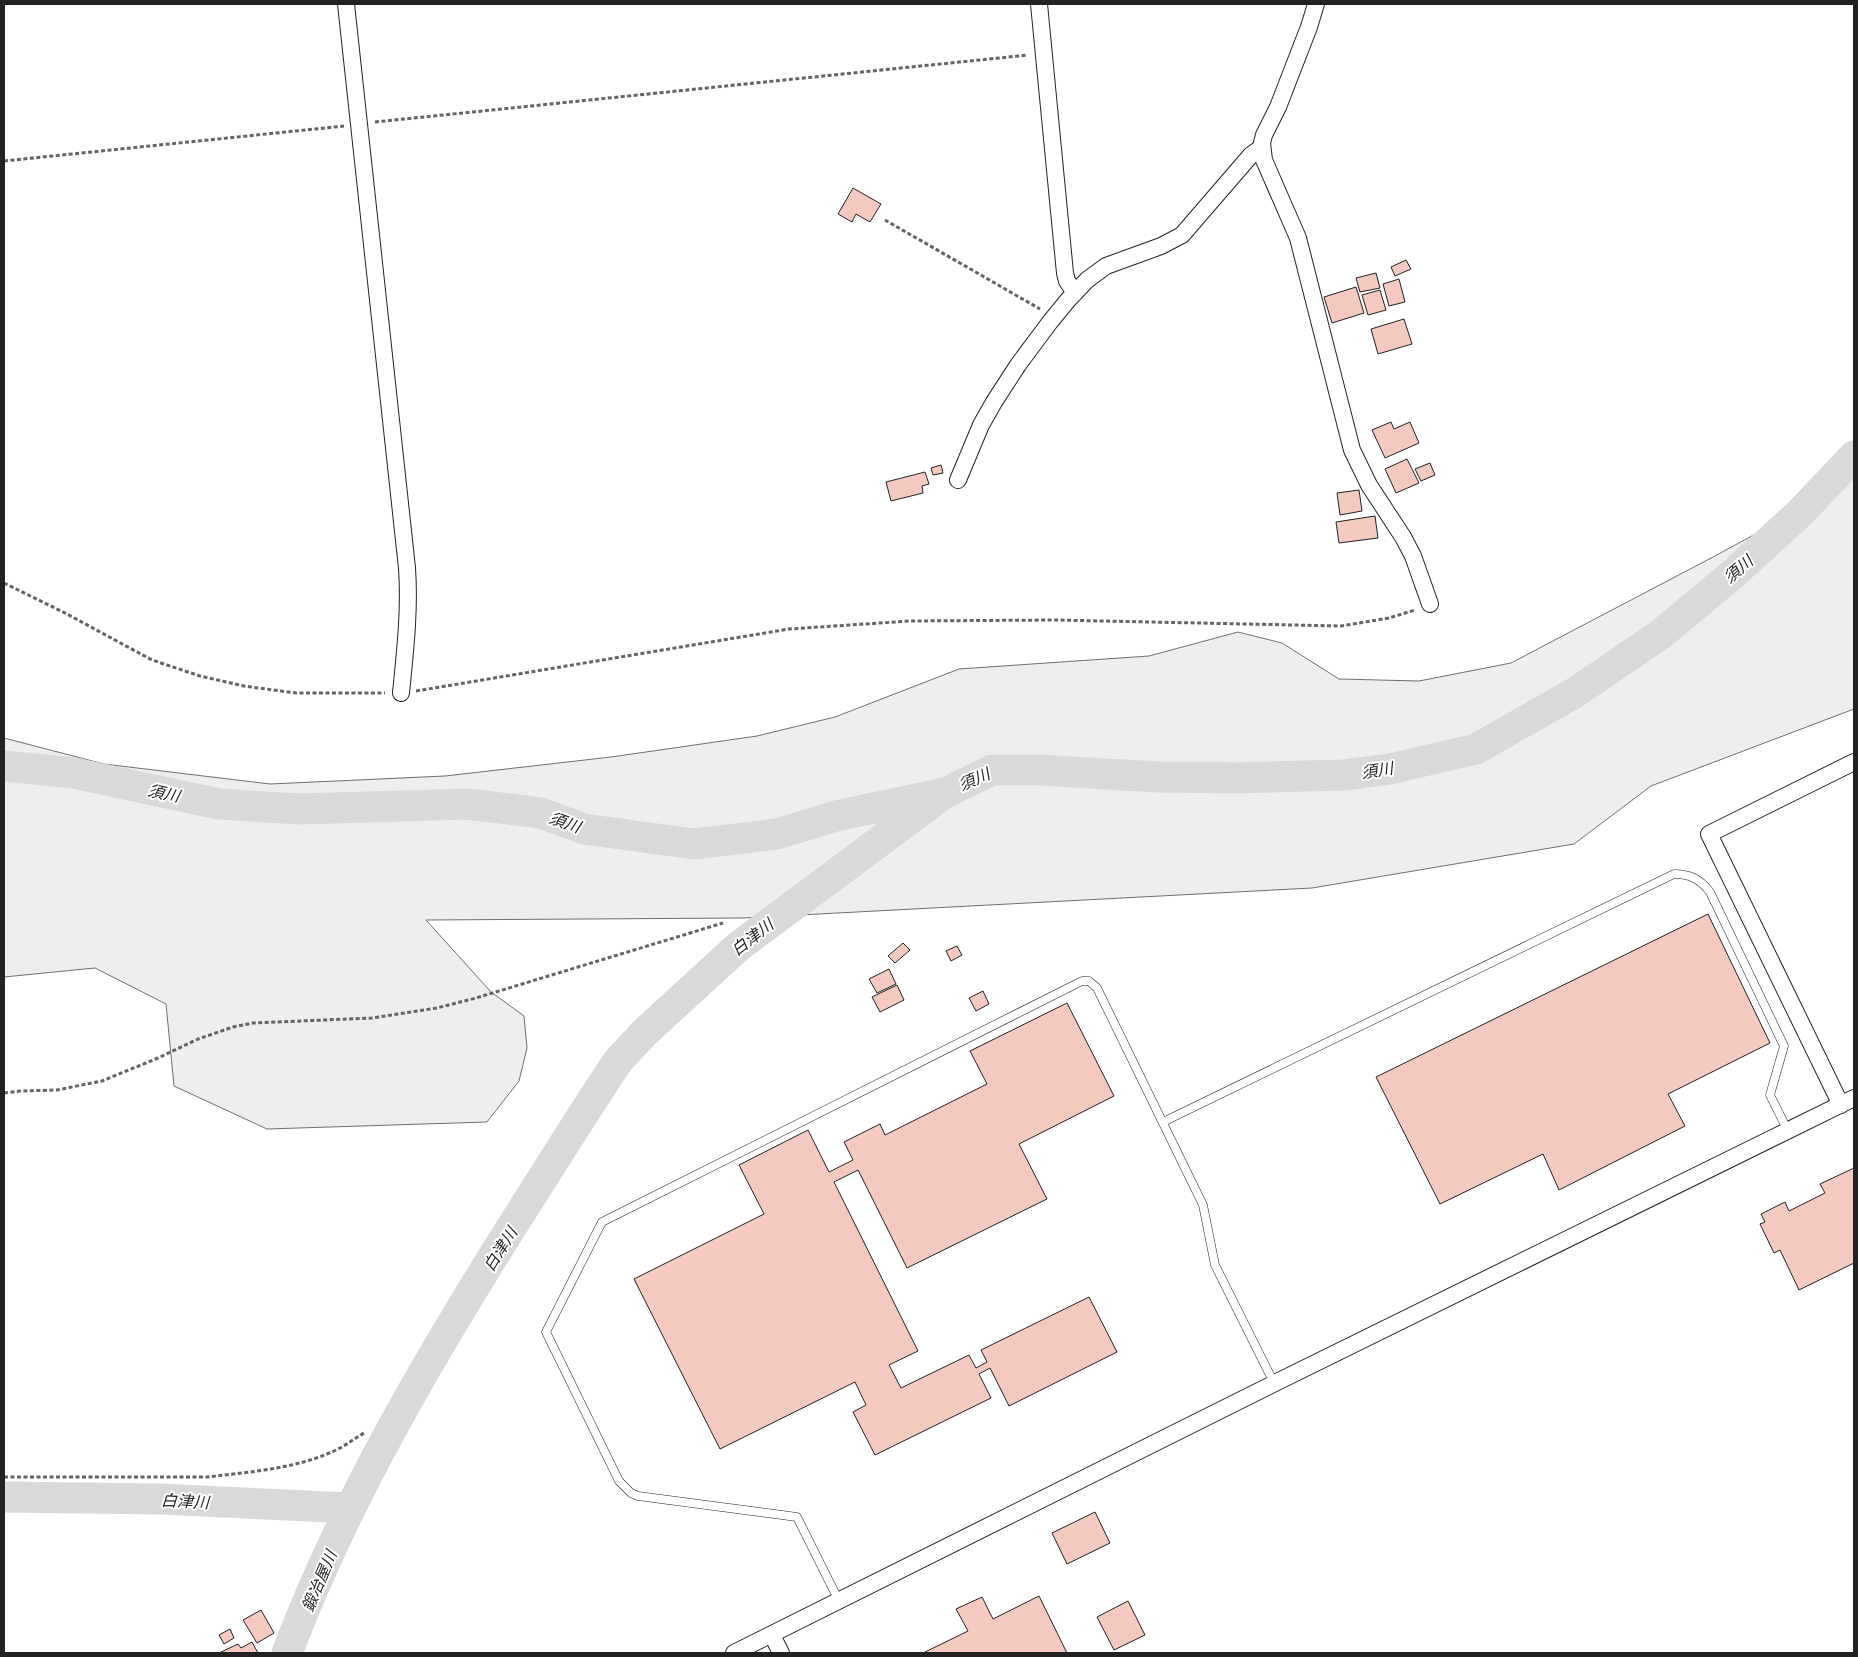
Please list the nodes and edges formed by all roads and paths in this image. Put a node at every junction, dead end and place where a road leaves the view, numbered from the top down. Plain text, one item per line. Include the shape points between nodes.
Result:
1 (346, 4) edge
2 (1038, 4) edge
3 (1316, 4) edge
4 (1044, 54) junction
5 (358, 124) junction
6 (1262, 147) junction
7 (4, 161) edge
8 (885, 220) dead end
9 (1075, 293) junction
10 (1054, 317) junction
11 (958, 480) dead end
12 (4, 582) edge
13 (1430, 604) joint
14 (401, 693) junction
15 (1854, 762) edge
16 (723, 923) dead end
17 (4, 1093) edge
18 (1847, 1102) edge
19 (1163, 1122) junction
20 (1788, 1131) junction
21 (1274, 1383) junction
22 (364, 1433) dead end
23 (4, 1476) edge
24 (839, 1601) junction
25 (772, 1635) junction
26 (734, 1653) edge
27 (781, 1653) edge

1 - 5 street
2 - 4 street
3 - 6 street
4 - 5 path
4 - 9 street via 1066,282
5 - 7 path
5 - 14 street via 409,585
6 - 9 street via 1251,155 1182,235 1106,266
6 - 13 street via 1264,160 1298,238 1352,450 1369,485 1406,543
8 - 10 path
9 - 10 street
10 - 11 street via 994,402
12 - 14 path via 152,660 200,676 296,693
13 - 14 path via 1389,618 1341,626 1054,620 910,621 789,629
15 - 18 street via 1709,834
16 - 17 path via 437,1008 359,1020 253,1023 198,1039 102,1082 56,1090
18 - 20 street
19 - 20 lane via 1674,874 1686,874 1704,884 1710,892 1784,1046 1770,1095
19 - 21 lane via 1203,1205 1215,1265
19 - 24 lane via 1097,988 1089,981 1082,982 602,1222 546,1332 620,1482 638,1496 797,1517
20 - 21 street
21 - 24 street
22 - 23 path via 335,1451 314,1458 231,1474 198,1477
24 - 25 street
25 - 26 street
25 - 27 street

